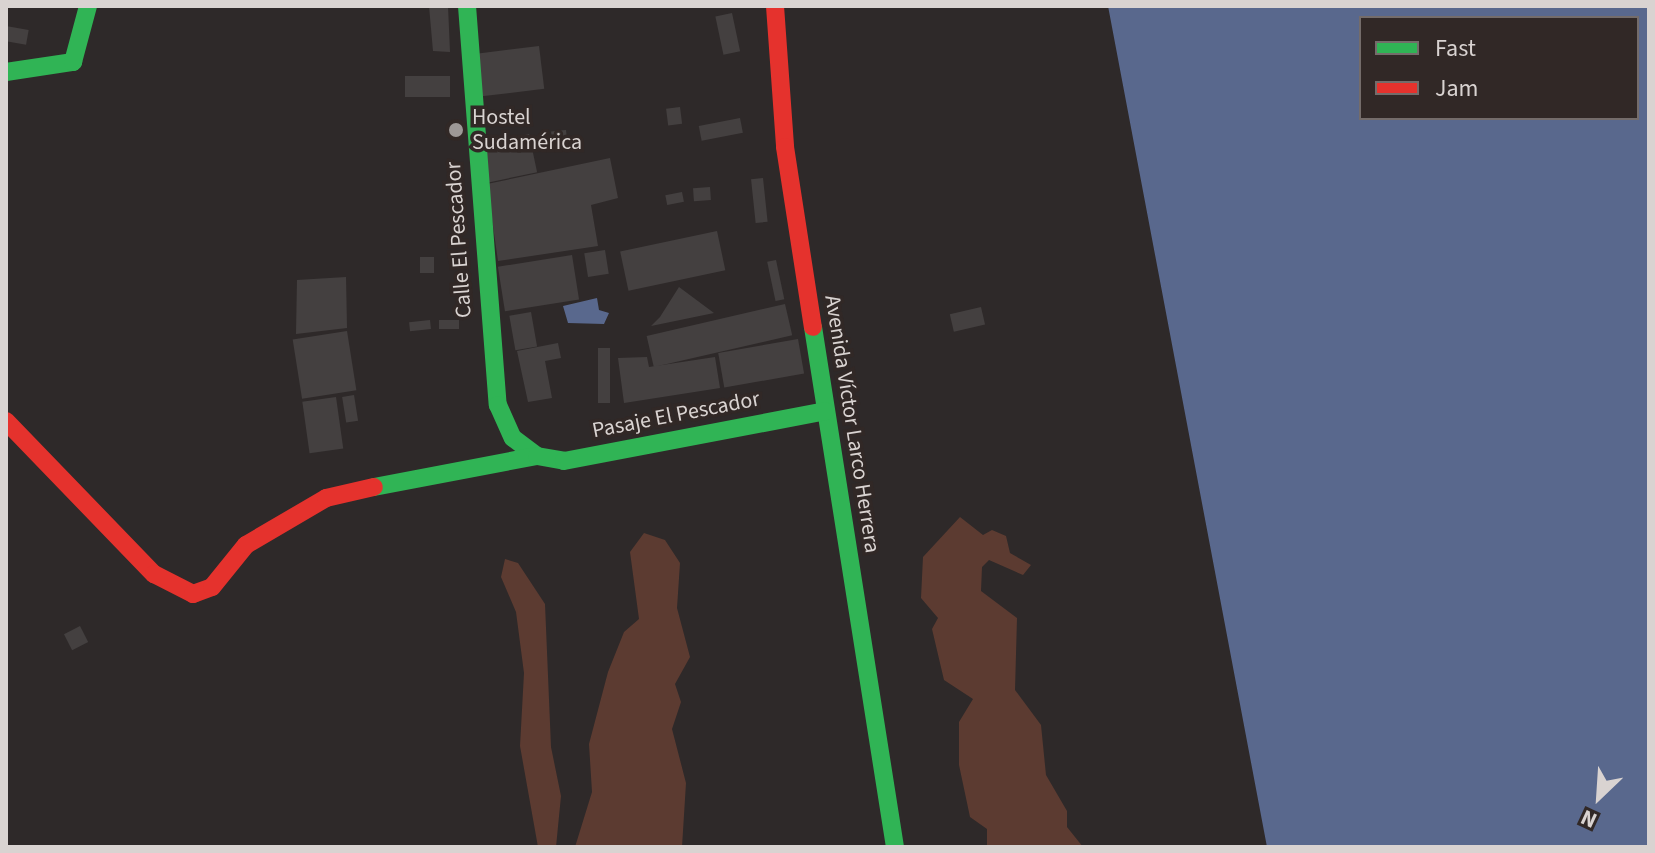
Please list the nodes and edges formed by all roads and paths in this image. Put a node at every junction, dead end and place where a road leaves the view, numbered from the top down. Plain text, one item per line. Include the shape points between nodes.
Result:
1 (88, 6) edge
2 (467, 6) edge
3 (775, 6) edge
4 (6, 72) edge
5 (825, 411) junction
6 (6, 421) edge
7 (537, 456) junction
8 (895, 847) edge

1 - 4 street via 73,62
2 - 7 street, Calle El Pescador via 492,368 513,438
3 - 5 street, Avenida Víctor Larco Herrera via 785,147
5 - 7 street, Pasaje El Pescador via 564,461
5 - 8 street, Avenida Víctor Larco Herrera
6 - 7 street, Pasaje El Pescador via 154,574 193,594 212,587 246,545 326,498

